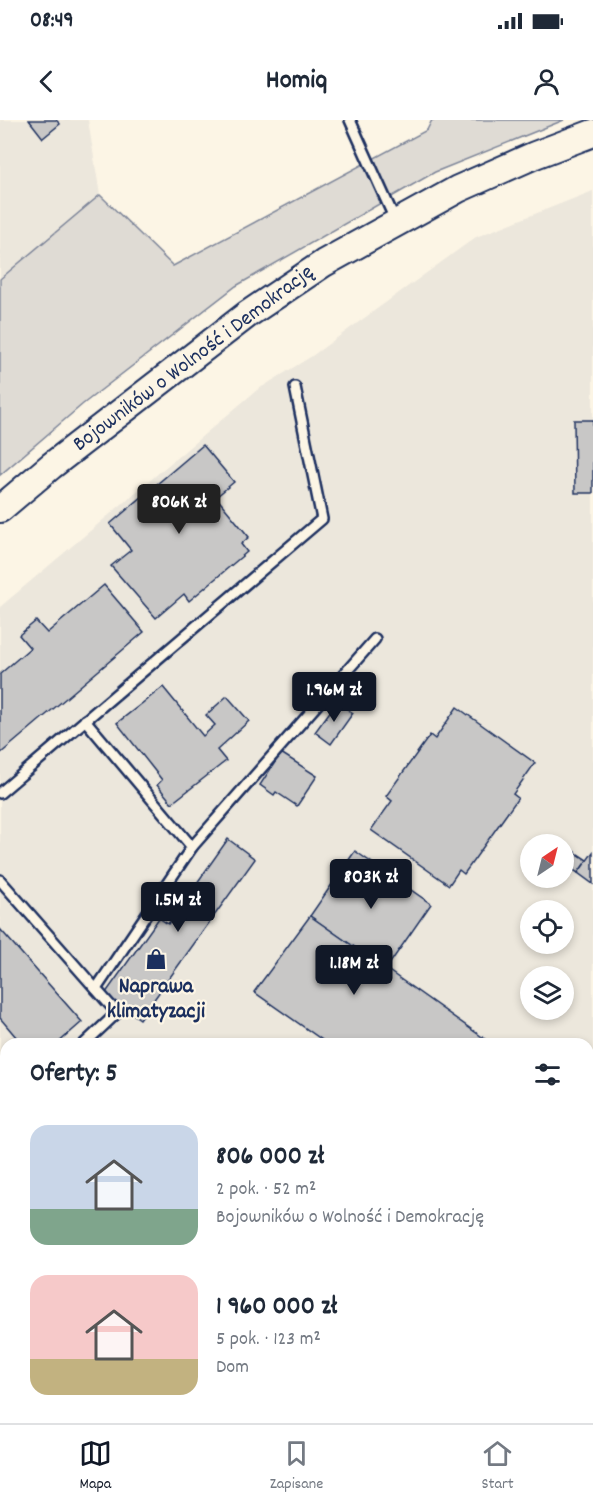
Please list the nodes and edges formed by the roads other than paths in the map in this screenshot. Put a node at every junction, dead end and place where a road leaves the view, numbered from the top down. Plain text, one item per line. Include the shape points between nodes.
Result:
1 (350, 120) edge
2 (593, 133) edge
3 (396, 222) junction
4 (295, 387) dead end
5 (0, 509) edge
6 (375, 639) dead end
7 (85, 720) junction
8 (0, 793) edge
9 (192, 847) junction
10 (0, 880) edge
11 (96, 989) junction
12 (90, 1038) edge

1 - 3 lane
2 - 3 main road, Bojowników o Wolność i Demokrację via 458,189
3 - 5 main road, Bojowników o Wolność i Demokrację via 324,263 248,314
4 - 7 lane via 322,519
6 - 9 lane
7 - 8 lane
7 - 9 lane
9 - 11 lane
10 - 11 lane
11 - 12 lane via 117,1013

